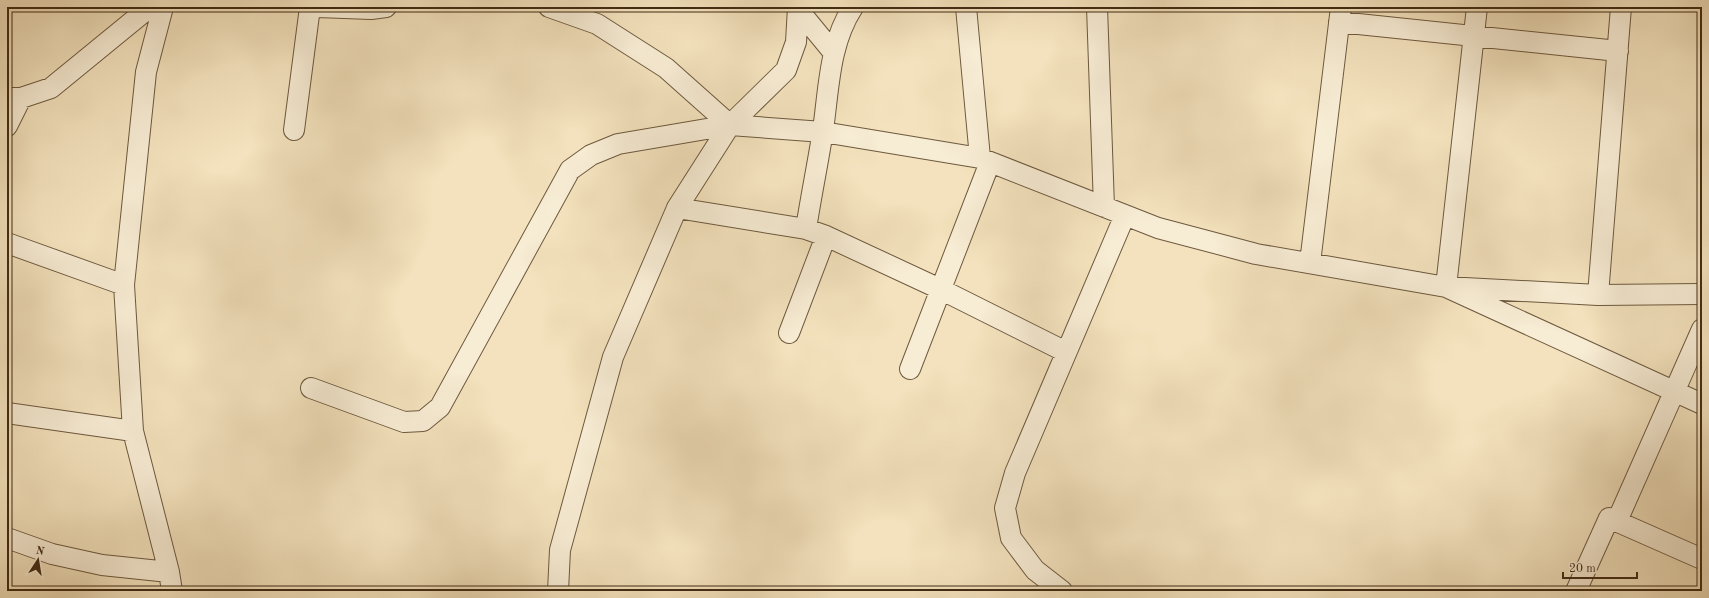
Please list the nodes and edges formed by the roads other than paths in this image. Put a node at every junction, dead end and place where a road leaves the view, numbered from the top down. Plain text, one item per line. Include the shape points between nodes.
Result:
1 (150, 7) edge
2 (163, 7) edge
3 (310, 7) edge
4 (317, 7) edge
5 (386, 7) edge
6 (549, 7) edge
7 (853, 7) edge
8 (966, 7) edge
9 (1097, 7) edge
10 (1477, 7) edge
11 (1621, 7) edge
12 (797, 8) edge
13 (1340, 14) edge
14 (594, 16) edge
15 (1474, 36) junction
16 (1618, 51) junction
17 (833, 52) junction
18 (14, 98) edge
19 (730, 125) junction
20 (7, 126) edge
21 (294, 130) dead end
22 (823, 132) junction
23 (985, 160) junction
24 (1104, 206) junction
25 (677, 208) junction
26 (1125, 215) junction
27 (806, 229) junction
28 (826, 236) junction
29 (7, 243) edge
30 (1310, 263) junction
31 (124, 285) junction
32 (1446, 287) junction
33 (940, 289) junction
34 (1702, 294) edge
35 (1598, 295) junction
36 (1702, 329) edge
37 (789, 332) dead end
38 (1066, 352) junction
39 (910, 369) dead end
40 (311, 388) dead end
41 (1674, 392) junction
42 (1702, 404) edge
43 (7, 413) edge
44 (133, 430) junction
45 (1617, 521) junction
46 (7, 538) edge
47 (1702, 559) edge
48 (170, 582) edge
49 (558, 591) edge
50 (1062, 591) edge
51 (1576, 591) edge

1 - 18 street via 51,88
2 - 31 street via 146,72
3 - 21 street
4 - 5 street via 371,10
6 - 14 street
7 - 17 street via 843,22
8 - 23 street
9 - 24 street
10 - 15 street
11 - 16 street
12 - 17 street
12 - 19 street via 796,42 786,70
13 - 15 street
13 - 30 street
14 - 19 street via 666,68
15 - 16 street
15 - 32 street
16 - 35 street
17 - 22 street
18 - 20 street
19 - 22 street
19 - 25 street
19 - 40 street via 618,144 591,155 570,170 440,407 423,421 404,422
22 - 23 street
22 - 27 street
23 - 24 street
23 - 33 street
24 - 26 street
25 - 27 street
25 - 49 street via 613,357 560,550
26 - 30 street via 1158,228 1256,254
26 - 38 street
27 - 28 street
28 - 33 street
28 - 37 street
29 - 31 street
30 - 32 street
31 - 44 street
32 - 35 street
32 - 41 street
33 - 38 street
33 - 39 street
34 - 35 street
36 - 41 street
38 - 50 street via 1015,473 1005,508 1011,538 1035,570
41 - 42 street
41 - 45 street
43 - 44 street
44 - 48 street
45 - 47 street
45 - 51 street via 1609,518
46 - 48 street via 52,554

